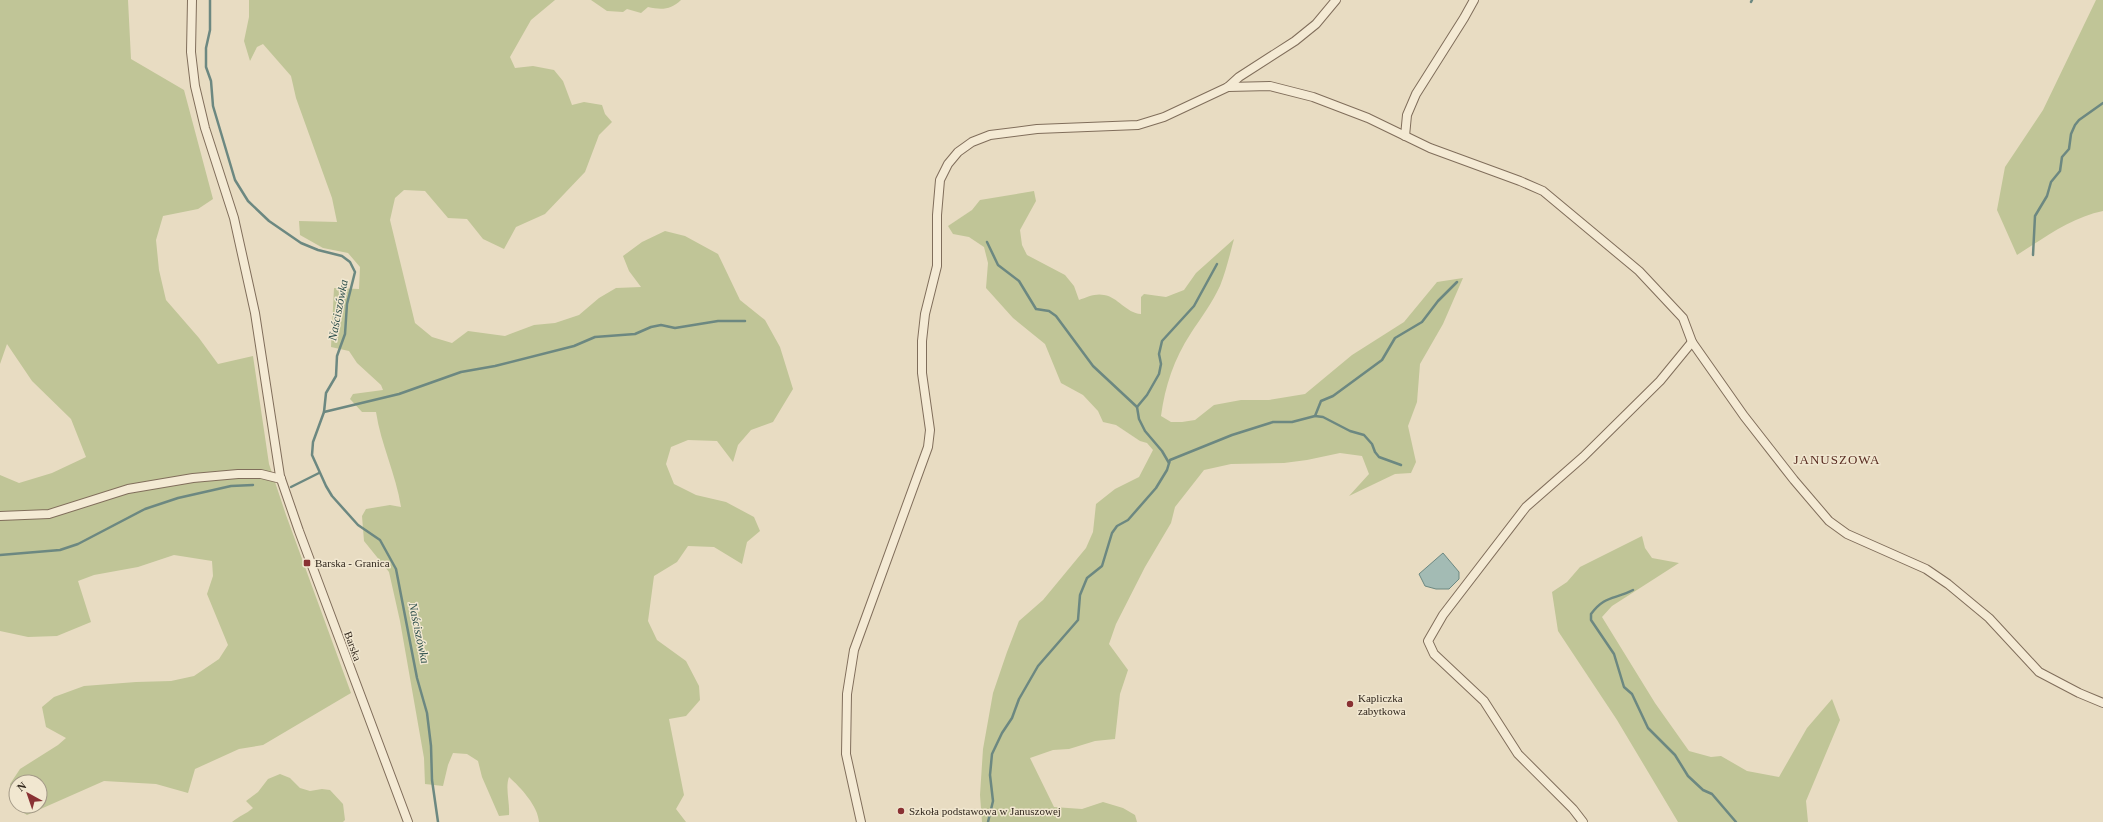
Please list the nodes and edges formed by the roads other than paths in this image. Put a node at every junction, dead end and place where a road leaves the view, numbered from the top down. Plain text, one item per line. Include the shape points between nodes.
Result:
1 (192, 0) edge
2 (1336, 0) edge
3 (1474, 0) edge
4 (1228, 87) junction
5 (1405, 136) junction
6 (1692, 342) junction
7 (281, 478) junction
8 (0, 516) edge
9 (2103, 703) edge
10 (408, 822) edge
11 (861, 822) edge
12 (1583, 822) edge

1 - 7 street, Barska via 191,52 195,86 205,128 234,218 256,313
2 - 4 street via 1316,24 1295,41 1239,77
3 - 5 street via 1416,94 1407,115
4 - 5 street via 1270,86 1313,97 1368,118
4 - 11 street via 1176,112 1138,125 1037,129 990,135 972,142 958,152 940,180 937,266 930,290 922,341 922,373 930,430 928,447 854,650 847,694 846,754
5 - 6 street via 1543,191 1639,271 1683,318
6 - 9 street via 1744,416 1829,521 1847,534 1926,569 1971,601 2039,672 2079,694
6 - 12 street via 1660,381 1599,442 1526,507 1443,615 1428,641 1434,654 1484,701 1518,754
7 - 8 street via 261,474 193,478 128,489 50,514
7 - 10 street, Barska

